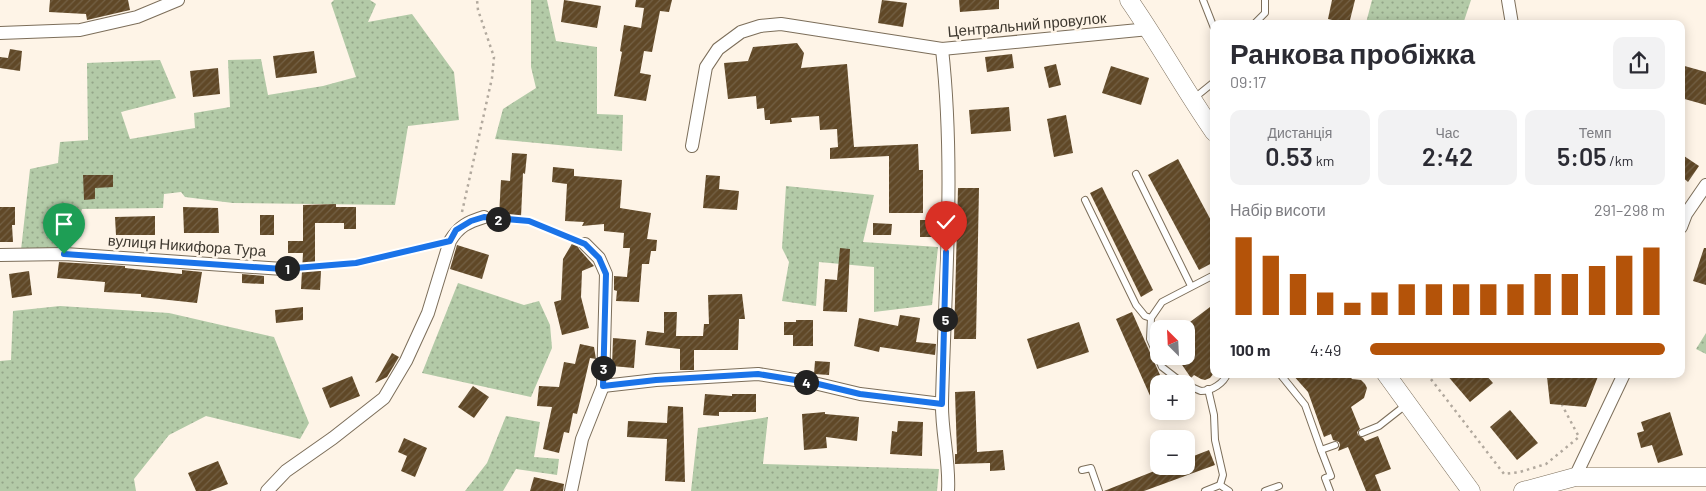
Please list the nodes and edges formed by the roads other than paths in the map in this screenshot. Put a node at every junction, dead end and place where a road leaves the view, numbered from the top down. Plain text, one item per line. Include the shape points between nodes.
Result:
1 (178, 0) edge
2 (1130, 0) edge
3 (1203, 0) edge
4 (1265, 0) edge
5 (1508, 0) edge
6 (1211, 20) edge
7 (1258, 20) edge
8 (1511, 20) edge
9 (1150, 29) junction
10 (0, 32) edge
11 (942, 49) junction
12 (1210, 85) edge
13 (1192, 100) junction
14 (1210, 126) edge
15 (692, 146) dead end
16 (1136, 174) dead end
17 (1706, 185) edge
18 (1085, 200) dead end
19 (1685, 211) edge
20 (484, 217) road end
21 (585, 244) road end
22 (0, 255) edge
23 (283, 269) road end
24 (1210, 276) edge
25 (1192, 286) junction
26 (1151, 318) junction
27 (1173, 375) edge
28 (1225, 378) edge
29 (1283, 378) edge
30 (1391, 378) edge
31 (1622, 378) edge
32 (603, 386) junction
33 (1195, 388) edge
34 (1208, 389) junction
35 (1408, 403) junction
36 (942, 404) junction
37 (1362, 434) dead end
38 (1335, 444) dead end
39 (1321, 450) junction
40 (1082, 470) dead end
41 (1575, 477) junction
42 (1706, 477) edge
43 (1220, 485) junction
44 (1279, 486) dead end
45 (266, 491) edge
46 (572, 491) edge
47 (948, 491) edge
48 (1100, 491) edge
49 (1205, 491) edge
50 (1229, 491) edge
51 (1265, 491) edge
52 (1330, 491) edge
53 (1471, 491) edge
54 (1523, 491) edge

1 - 10 street via 137,17 80,30
2 - 9 street
3 - 6 lane
4 - 7 lane via 1265,13
5 - 8 street
9 - 11 street, Центральний провулок
9 - 13 street
11 - 15 street, Центральний провулок via 782,24 741,32 718,48 706,67
11 - 36 street via 948,185
12 - 13 lane
13 - 14 street
16 - 25 lane
17 - 19 street
18 - 26 lane via 1136,305
20 - 45 street via 471,221 453,236 428,313 406,361 384,398 286,471
21 - 32 street via 599,258 606,274
22 - 23 street, вулиця Никифора Тура via 64,254
24 - 25 lane
25 - 26 lane via 1162,302
26 - 27 lane via 1150,339 1162,367
28 - 34 lane via 1215,388
29 - 39 lane via 1305,405
30 - 35 street
31 - 41 street
32 - 36 street via 758,374 860,394
32 - 46 street via 582,439
33 - 34 lane
34 - 43 lane via 1223,475
35 - 37 lane via 1379,426
35 - 53 street
36 - 47 street
38 - 39 lane
39 - 52 lane via 1330,476 1325,478
40 - 48 lane via 1091,468
41 - 42 street
41 - 54 street
43 - 49 lane
43 - 50 lane
44 - 51 lane

